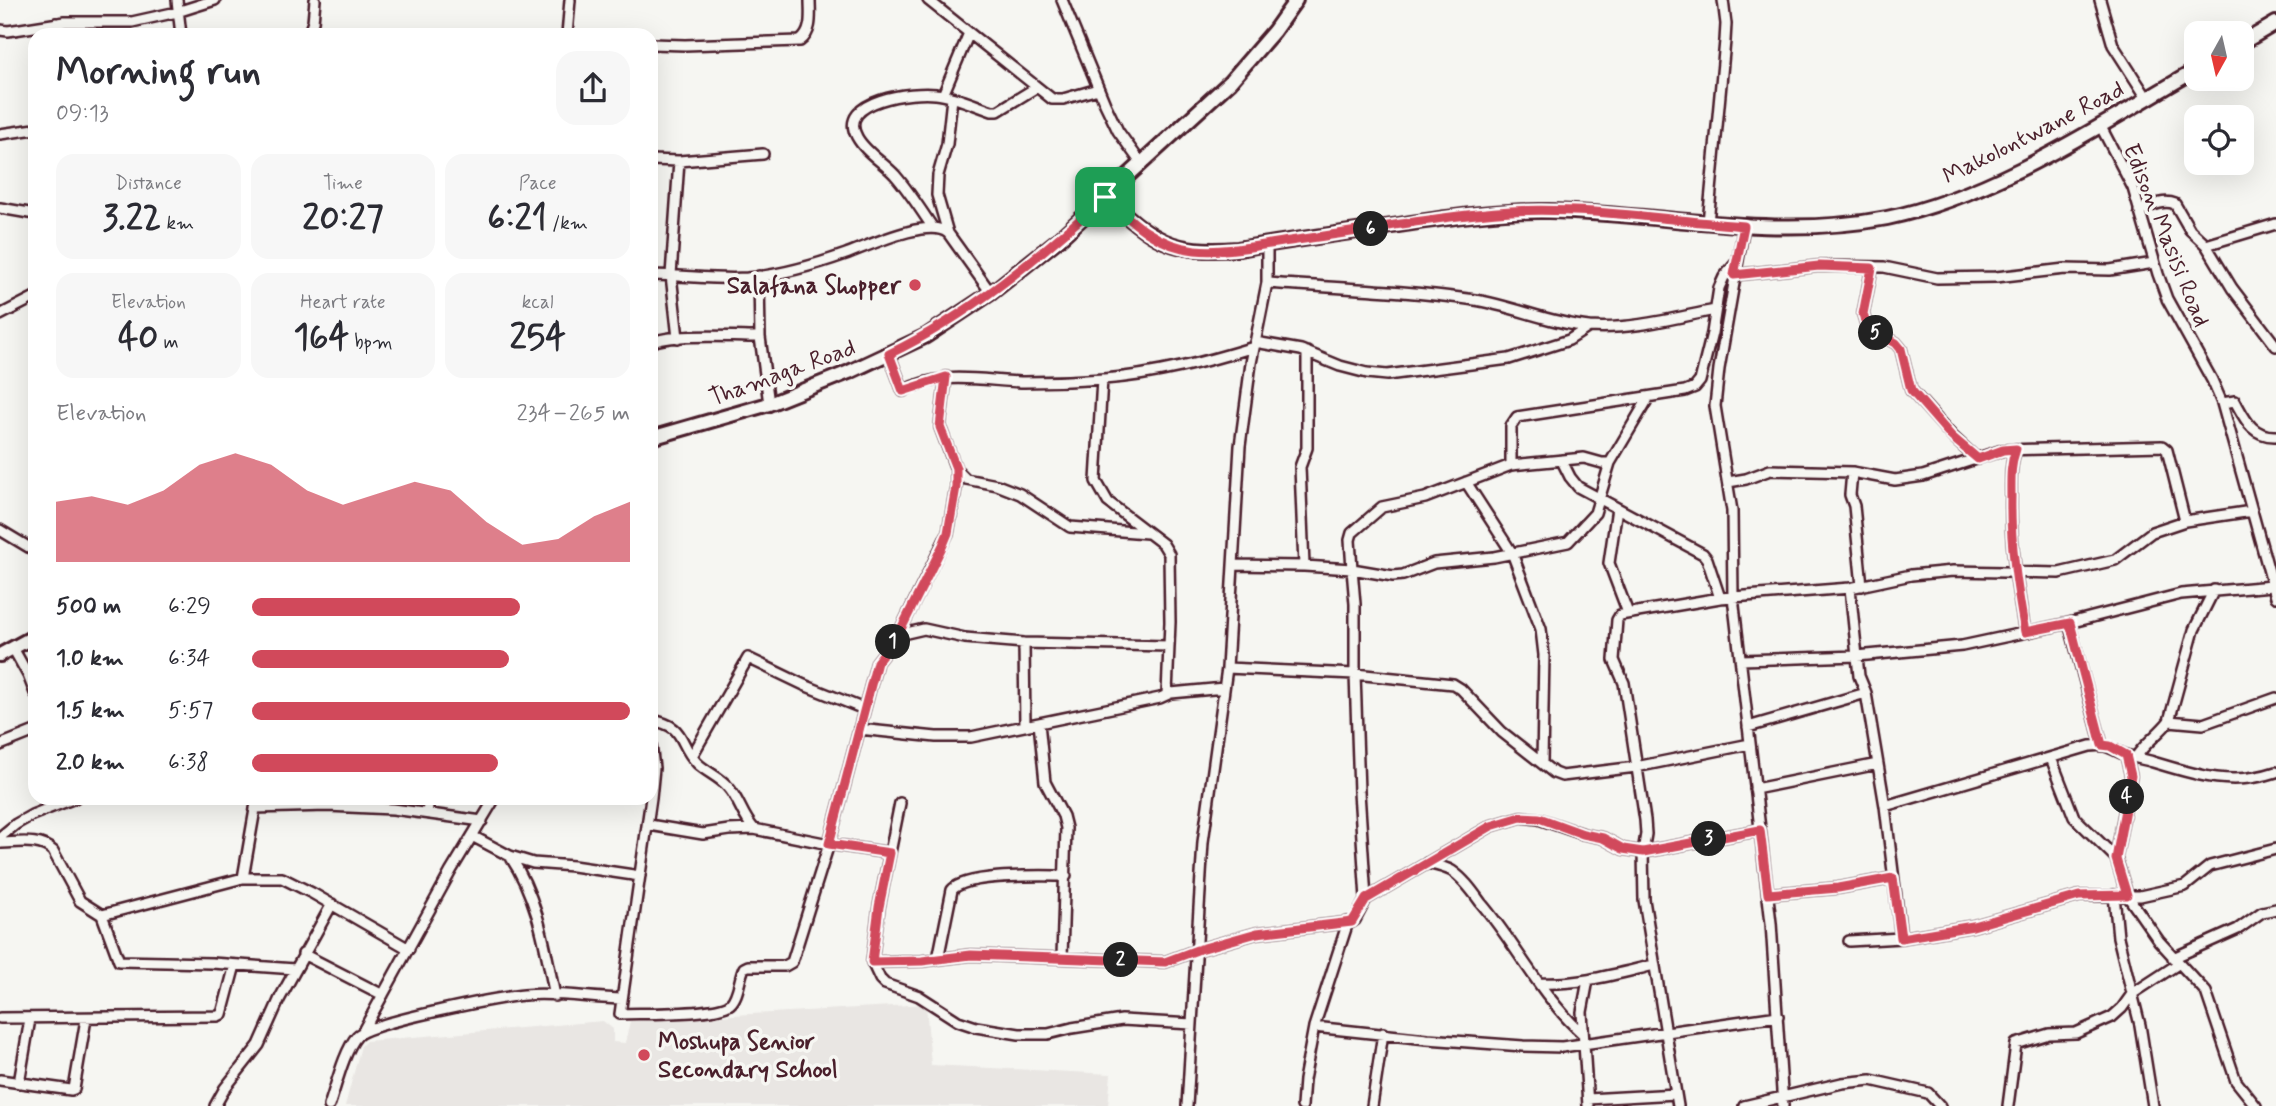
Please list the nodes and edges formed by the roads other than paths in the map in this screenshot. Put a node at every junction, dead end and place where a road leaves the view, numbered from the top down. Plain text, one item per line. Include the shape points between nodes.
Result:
1 (177, 0) edge
2 (215, 0) edge
3 (314, 0) edge
4 (570, 0) edge
5 (810, 0) edge
6 (928, 0) edge
7 (1062, 0) edge
8 (1296, 0) edge
9 (1723, 0) edge
10 (2100, 0) edge
11 (177, 12) junction
12 (56, 23) junction
13 (2276, 23) edge
14 (57, 28) edge
15 (180, 28) edge
16 (311, 28) edge
17 (568, 28) edge
18 (0, 30) edge
19 (969, 33) junction
20 (2254, 36) edge
21 (658, 44) edge
22 (2184, 77) edge
23 (1037, 87) junction
24 (1098, 89) junction
25 (947, 97) junction
26 (2147, 98) junction
27 (2101, 125) junction
28 (28, 130) edge
29 (0, 134) edge
30 (763, 154) dead end
31 (658, 160) edge
32 (679, 160) junction
33 (1141, 163) junction
34 (1105, 197) junction
35 (0, 208) edge
36 (2139, 211) junction
37 (28, 214) edge
38 (1708, 223) junction
39 (2276, 224) edge
40 (1744, 226) junction
41 (933, 228) junction
42 (948, 233) junction
43 (1267, 244) junction
44 (2206, 245) junction
45 (1737, 263) junction
46 (2154, 263) junction
47 (1872, 268) junction
48 (658, 275) edge
49 (671, 275) junction
50 (1734, 275) junction
51 (759, 276) junction
52 (1267, 284) junction
53 (991, 293) junction
54 (28, 301) edge
55 (1715, 310) junction
56 (0, 315) edge
57 (1589, 327) junction
58 (760, 337) junction
59 (678, 338) junction
60 (658, 341) edge
61 (1255, 345) junction
62 (2276, 346) edge
63 (1307, 352) junction
64 (889, 354) junction
65 (946, 377) junction
66 (1102, 379) junction
67 (1649, 397) junction
68 (2222, 403) junction
69 (769, 404) junction
70 (658, 436) edge
71 (2276, 436) edge
72 (2016, 449) junction
73 (1978, 459) junction
74 (1562, 461) junction
75 (1609, 463) junction
76 (1511, 465) junction
77 (956, 468) junction
78 (1852, 472) junction
79 (1466, 482) junction
80 (1728, 482) junction
81 (1600, 500) junction
82 (1617, 508) junction
83 (2252, 511) junction
84 (2185, 521) junction
85 (0, 530) edge
86 (1149, 533) junction
87 (28, 547) edge
88 (1512, 553) junction
89 (1233, 565) junction
90 (1304, 566) junction
91 (1352, 569) junction
92 (2014, 572) junction
93 (1862, 586) junction
94 (2272, 586) junction
95 (1850, 588) junction
96 (2214, 590) junction
97 (1733, 597) junction
98 (2276, 597) edge
99 (1720, 598) junction
100 (1628, 613) junction
101 (2070, 623) junction
102 (2025, 632) junction
103 (898, 635) junction
104 (28, 640) edge
105 (1024, 643) junction
106 (1169, 646) junction
107 (13, 648) junction
108 (0, 655) edge
109 (1857, 656) junction
110 (1741, 660) junction
111 (1227, 668) junction
112 (1355, 674) junction
113 (28, 675) edge
114 (1224, 688) junction
115 (1866, 693) junction
116 (1167, 694) junction
117 (2276, 698) edge
118 (864, 709) junction
119 (658, 721) edge
120 (2169, 721) junction
121 (1039, 723) junction
122 (1025, 726) junction
123 (1748, 727) junction
124 (859, 729) junction
125 (28, 734) edge
126 (1750, 744) junction
127 (0, 745) edge
128 (2102, 745) junction
129 (692, 756) junction
130 (2131, 756) junction
131 (2051, 758) junction
132 (1542, 762) junction
133 (1878, 764) junction
134 (1636, 767) junction
135 (2276, 772) edge
136 (1755, 789) junction
137 (900, 803) dead end
138 (57, 805) edge
139 (256, 805) edge
140 (303, 805) edge
141 (428, 805) edge
142 (491, 805) edge
143 (650, 805) edge
144 (1885, 806) junction
145 (427, 813) junction
146 (482, 821) junction
147 (649, 825) junction
148 (754, 829) junction
149 (1760, 830) junction
150 (472, 836) junction
151 (0, 837) edge
152 (0, 843) edge
153 (829, 844) junction
154 (2276, 849) edge
155 (1643, 852) junction
156 (890, 853) junction
157 (510, 856) junction
158 (2116, 859) junction
159 (1427, 863) junction
160 (640, 876) junction
161 (1066, 876) junction
162 (243, 878) junction
163 (1893, 878) junction
164 (1768, 894) junction
165 (2114, 895) junction
166 (2127, 895) junction
167 (1366, 899) junction
168 (332, 904) junction
169 (2276, 909) edge
170 (102, 915) junction
171 (1348, 922) junction
172 (1901, 938) junction
173 (1849, 942) dead end
174 (409, 949) junction
175 (1197, 950) junction
176 (303, 954) junction
177 (1062, 957) junction
178 (938, 958) junction
179 (2176, 961) junction
180 (872, 962) junction
181 (234, 965) junction
182 (1654, 965) junction
183 (295, 969) junction
184 (1588, 980) junction
185 (1539, 983) junction
186 (2132, 993) junction
187 (383, 995) junction
188 (555, 996) junction
189 (622, 999) junction
190 (1778, 1016) junction
191 (0, 1018) edge
192 (30, 1018) junction
193 (86, 1019) junction
194 (1192, 1024) junction
195 (1314, 1027) junction
196 (363, 1031) junction
197 (1666, 1032) junction
198 (1383, 1033) junction
199 (1584, 1039) junction
200 (0, 1080) edge
201 (19, 1083) junction
202 (1676, 1094) junction
203 (1588, 1102) edge
204 (1783, 1102) edge
205 (215, 1106) edge
206 (329, 1106) edge
207 (1187, 1106) edge
208 (1302, 1106) edge
209 (1372, 1106) edge
210 (1678, 1106) edge
211 (1744, 1106) edge
212 (1940, 1106) edge
213 (2008, 1106) edge
214 (2153, 1106) edge
215 (2256, 1106) edge

1 - 11 street
2 - 11 street
3 - 16 street
4 - 17 street
5 - 21 street via 809,30 800,41
6 - 19 street
7 - 24 street
8 - 33 main road, Thamaga Road via 1230,82
9 - 38 street via 1726,41
10 - 26 street via 2113,45
11 - 12 street via 132,22
11 - 15 street
12 - 14 street
12 - 18 street
13 - 20 main road
19 - 23 street
19 - 25 street
22 - 26 main road, Makolontwane Road
23 - 24 street via 1057,100
23 - 25 street via 998,111
24 - 33 street via 1118,131
25 - 41 street via 912,95 870,103 854,121 857,138 895,175
25 - 42 street via 947,144 937,175 937,195
26 - 27 main road, Makolontwane Road
27 - 36 street, Edison Masisi Road via 2133,188
27 - 40 main road, Makolontwane Road via 1973,191 1924,208 1840,224
28 - 29 street
30 - 32 street
31 - 32 street
32 - 49 street
33 - 34 main road, Thamaga Road
34 - 43 main road, Makolontwane Road via 1139,228 1176,246 1212,251
34 - 53 main road, Thamaga Road
35 - 37 street
36 - 44 street via 2162,202 2175,204 2190,230
36 - 46 street, Edison Masisi Road
38 - 40 main road, Makolontwane Road
38 - 43 main road, Makolontwane Road via 1512,211
39 - 44 street
40 - 45 street
41 - 42 street
41 - 51 street via 907,232 823,262
42 - 53 street
43 - 52 street
44 - 62 street
45 - 50 street
45 - 55 street via 1724,277
46 - 47 street via 1996,277 1937,278
46 - 68 street, Edison Masisi Road via 2167,299
47 - 50 street via 1819,266
47 - 73 street via 1863,314 1867,327 1896,343 1911,390
48 - 49 street
49 - 51 street
49 - 59 street
50 - 80 street via 1715,398
51 - 58 street
52 - 57 street via 1471,300
52 - 61 street
53 - 64 main road, Thamaga Road via 926,336
54 - 56 street
55 - 57 street via 1647,324
55 - 67 street via 1700,381 1685,391
57 - 63 street via 1569,340 1509,359 1387,374 1340,366
58 - 59 street
58 - 69 street
59 - 60 street
61 - 63 street
61 - 66 street via 1160,373
61 - 89 street via 1241,446
63 - 90 street via 1307,448 1300,467
64 - 65 street via 903,391
64 - 69 main road, Thamaga Road
65 - 66 street via 1024,382
65 - 77 street via 940,427
66 - 86 street via 1096,481 1108,502
67 - 75 street
67 - 76 street via 1517,417 1511,426
68 - 71 street via 2235,401 2249,426
68 - 83 street, Edison Masisi Road
69 - 70 main road, Thamaga Road
72 - 73 street
72 - 84 street via 2162,446 2167,450
72 - 92 street via 2011,465 2010,518
73 - 78 street via 1895,481
74 - 75 street via 1584,458
74 - 76 street
74 - 81 street via 1578,486
75 - 81 street
76 - 79 street
77 - 86 street via 966,479 1020,494 1070,527
77 - 103 street via 948,533
78 - 80 street via 1770,470
78 - 93 street via 1850,495
79 - 88 street
79 - 91 street via 1425,498 1382,507 1352,533
80 - 97 street
81 - 82 street
81 - 88 street via 1572,540
82 - 99 street via 1703,554
82 - 100 street via 1609,564
83 - 84 street
83 - 94 street, Edison Masisi Road
84 - 92 street via 2152,533 2115,560 2092,567 2059,573
85 - 87 street
86 - 106 street via 1169,554
88 - 91 street via 1434,563 1403,575
88 - 132 street via 1543,642
89 - 90 street
89 - 111 street
90 - 91 street
91 - 112 street
92 - 93 street via 1952,571
92 - 102 street
93 - 95 street
94 - 96 street
94 - 98 street, Edison Masisi Road
95 - 97 street
95 - 109 street
96 - 101 street via 2181,593
96 - 120 street via 2194,630
97 - 99 street
97 - 110 street
99 - 100 street
100 - 134 street via 1618,617 1613,654 1623,683
101 - 102 street
101 - 128 street
102 - 109 street via 1962,646
103 - 105 street via 924,629
103 - 118 street via 878,658
104 - 107 main road
105 - 106 street
105 - 122 street
106 - 116 street
107 - 108 main road
107 - 113 street
109 - 110 street
109 - 115 street
110 - 123 street
111 - 112 street
111 - 114 street
112 - 132 street via 1452,684 1502,732
112 - 167 street
114 - 116 street
114 - 175 street via 1203,842
115 - 123 street
115 - 133 street
116 - 121 street
117 - 120 street via 2203,724
118 - 124 street
118 - 129 street via 748,658
119 - 129 street via 679,733
120 - 130 street
121 - 122 street
121 - 161 street via 1045,782 1066,828
122 - 124 street via 959,738
123 - 126 street
124 - 153 street
125 - 127 street
126 - 134 street
126 - 136 street
128 - 130 street
128 - 131 street
129 - 148 street via 729,787
130 - 135 street via 2235,781
130 - 158 street
131 - 144 street
131 - 158 street via 2074,817
132 - 134 street via 1554,773 1569,777
133 - 136 street
133 - 144 street
134 - 155 street via 1646,828
136 - 149 street
137 - 156 street
138 - 151 street via 32,815
139 - 162 street
140 - 145 street
141 - 145 street
142 - 146 street
143 - 147 street
144 - 163 street
145 - 146 street
146 - 150 street
147 - 148 street via 704,834
147 - 160 street
148 - 153 street
149 - 155 street
149 - 164 street
150 - 157 street
150 - 174 street
152 - 170 street via 47,846 80,901
153 - 156 street
153 - 189 street via 792,962 744,968 734,999 723,1008 620,1014
154 - 166 street via 2210,866 2185,886
155 - 159 street via 1521,817 1491,826
155 - 182 street via 1644,900
156 - 180 street
157 - 160 street via 545,866
157 - 188 street via 538,913
158 - 166 street
159 - 167 street
159 - 185 street via 1454,873 1469,888
160 - 189 street
161 - 177 street
161 - 178 street via 959,883 952,890
162 - 168 street via 289,880
162 - 170 street
163 - 164 street
163 - 172 street
164 - 190 street
165 - 166 street
165 - 172 street via 2079,896 1973,926
165 - 186 street via 2118,937
166 - 179 street
167 - 171 street
168 - 174 street
168 - 176 street
169 - 179 street via 2262,912
170 - 181 street via 118,961
171 - 175 street via 1257,933
171 - 195 street
172 - 173 street
174 - 187 street
175 - 177 street via 1165,962
175 - 194 street
176 - 183 street
176 - 187 street
177 - 178 street
178 - 180 street
179 - 186 street
179 - 215 street via 2206,992 2236,1081
180 - 194 street via 885,984 919,996 957,1021 976,1027 1048,1034 1122,1020
181 - 183 street
181 - 193 street via 220,1016
182 - 184 street
182 - 197 street
183 - 205 street via 259,1045
184 - 185 street
184 - 199 street
185 - 199 street
186 - 213 street via 2118,1013 2088,1028 2016,1044
186 - 214 street
187 - 196 street
188 - 189 street
188 - 196 street via 507,997
190 - 197 street
190 - 204 street
191 - 192 street
192 - 193 street
192 - 201 street
193 - 201 street via 74,1089
194 - 207 street
195 - 198 street
195 - 208 street
196 - 206 street via 352,1045
197 - 199 street
197 - 202 street
198 - 199 street via 1523,1046 1562,1047
198 - 209 street
199 - 203 street
200 - 201 street
202 - 203 street
202 - 210 street
204 - 211 street
204 - 212 street via 1842,1083 1871,1080 1928,1093

